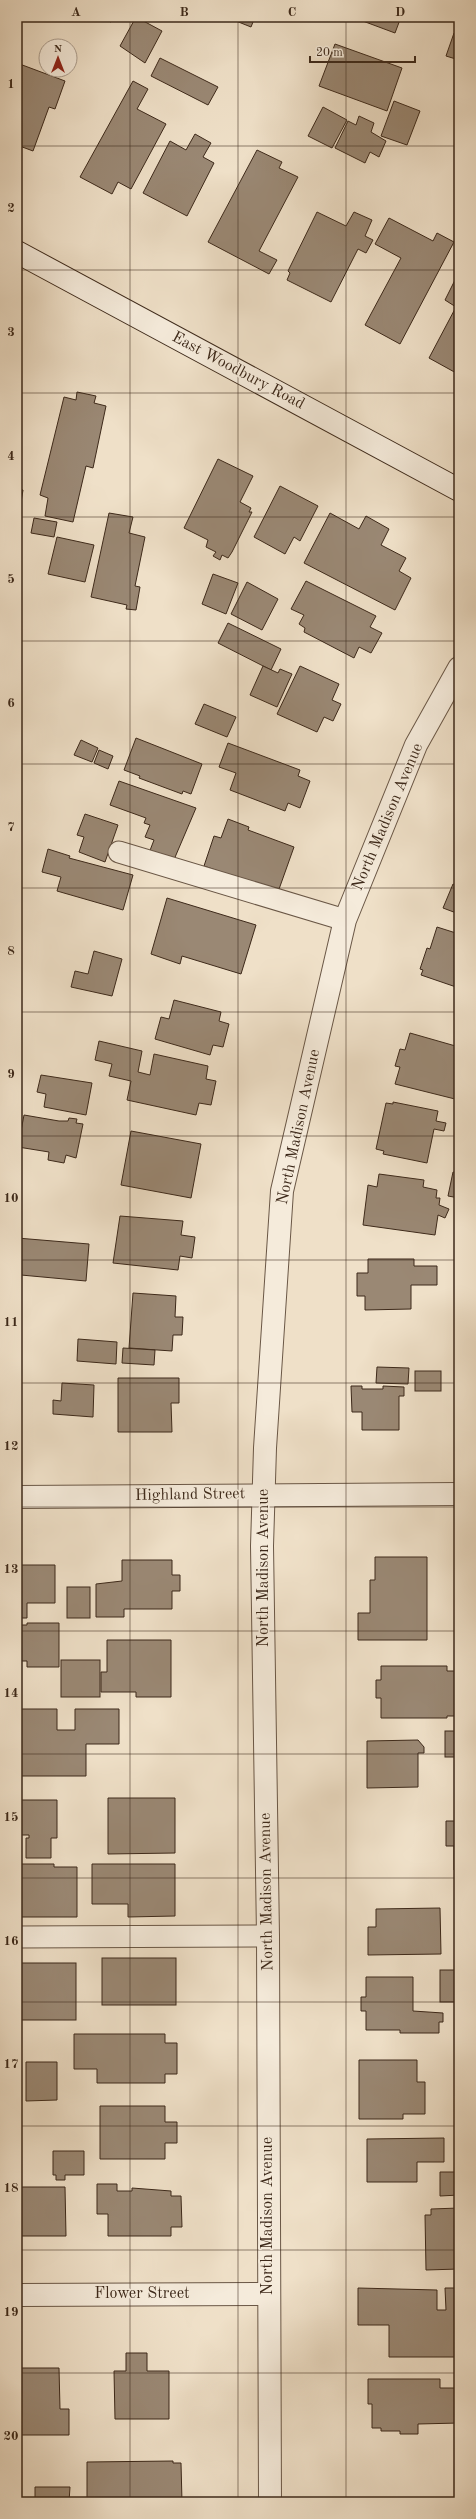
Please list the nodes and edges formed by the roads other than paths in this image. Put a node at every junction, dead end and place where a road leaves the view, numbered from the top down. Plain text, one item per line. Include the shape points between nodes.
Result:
1 (17, 252) edge
2 (459, 490) edge
3 (459, 668) edge
4 (119, 852) dead end
5 (345, 920) junction
6 (459, 1494) edge
7 (264, 1495) junction
8 (17, 1497) edge
9 (268, 1936) junction
10 (17, 1937) edge
11 (268, 2294) junction
12 (17, 2295) edge
13 (270, 2502) edge

1 - 2 street, East Woodbury Road
3 - 5 street, North Madison Avenue via 416,745
4 - 5 lane
5 - 7 street, North Madison Avenue via 282,1191
6 - 7 street, Highland Street
7 - 8 street, Highland Street
7 - 9 street, North Madison Avenue via 262,1546
9 - 10 lane
9 - 11 street, North Madison Avenue
11 - 12 street, Flower Street
11 - 13 street, North Madison Avenue

